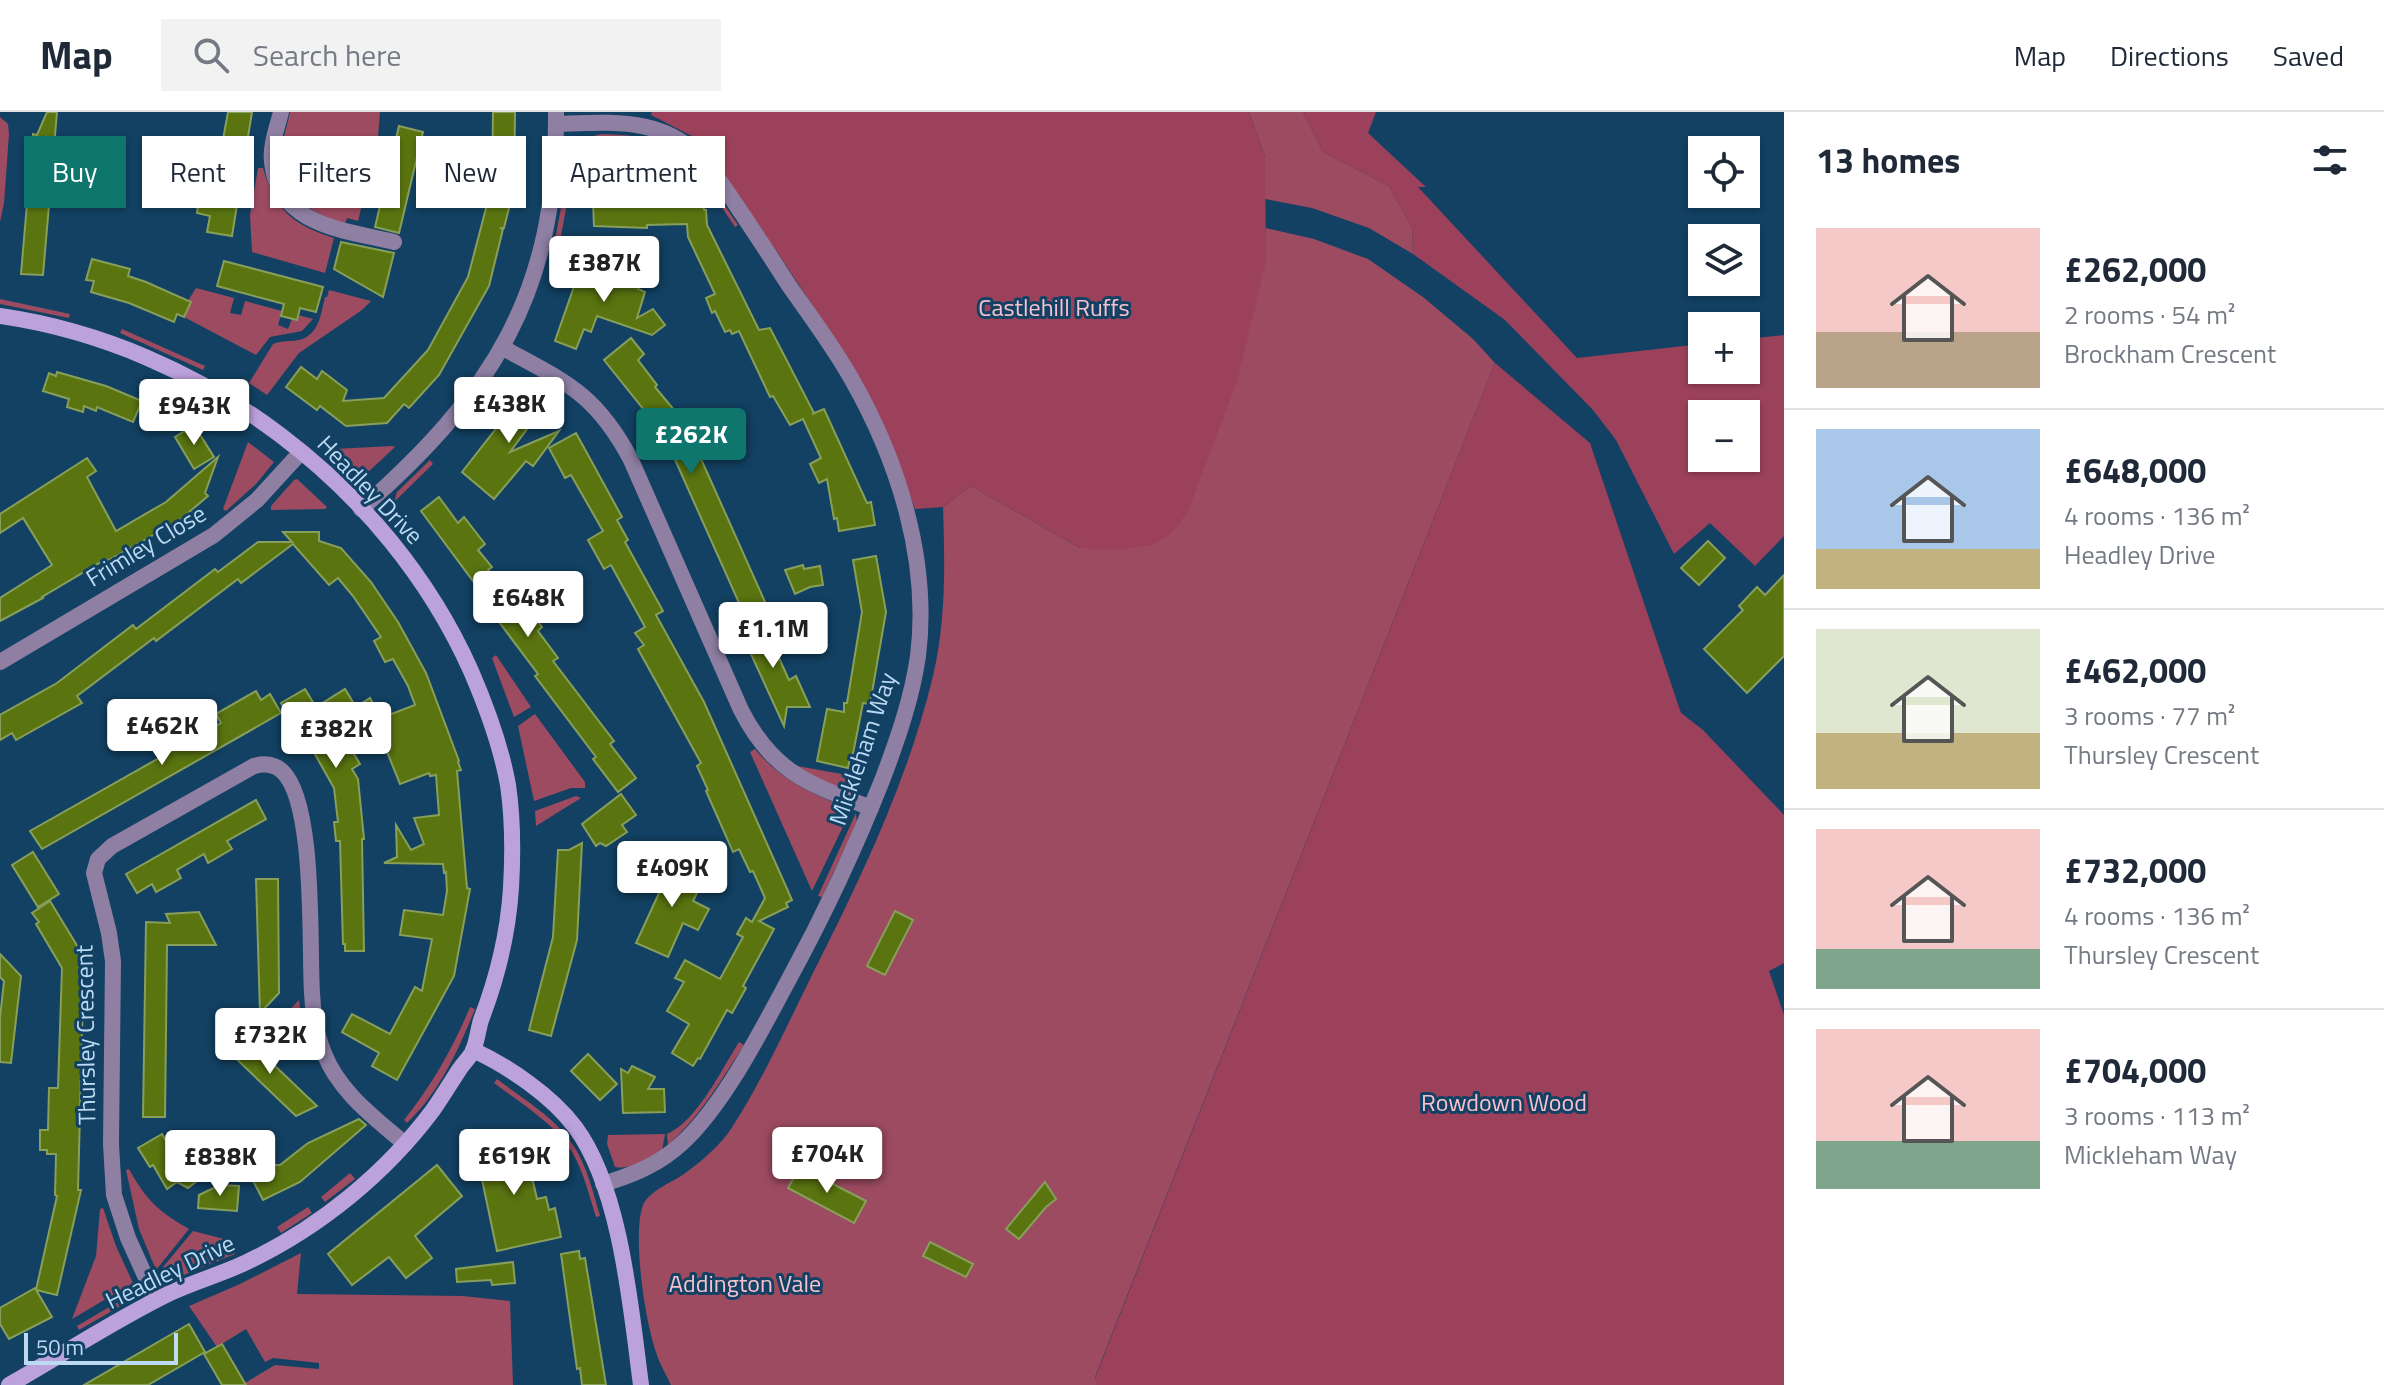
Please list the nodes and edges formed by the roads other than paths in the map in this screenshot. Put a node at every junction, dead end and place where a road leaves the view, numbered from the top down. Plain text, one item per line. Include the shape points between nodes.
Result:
1 (281, 112) edge
2 (556, 118) edge
3 (394, 242) dead end
4 (0, 316) edge
5 (503, 348) junction
6 (301, 452) junction
7 (361, 509) junction
8 (0, 662) edge
9 (871, 808) junction
10 (473, 1050) junction
11 (405, 1144) junction
12 (603, 1184) junction
13 (156, 1300) junction
14 (9, 1385) edge
15 (641, 1385) edge

1 - 3 street via 272,161 293,207 321,224
2 - 5 street via 547,224 533,277
2 - 9 street, Mickleham Way via 645,125 699,154 843,365 871,417 907,517 920,619 908,703
4 - 6 street, Headley Drive via 76,331 154,360 240,406
5 - 7 street via 449,423
5 - 9 street via 573,387 615,432 741,710 763,746 806,782
6 - 7 street, Headley Drive
6 - 8 street, Frimley Close via 266,492 214,535
7 - 10 street, Headley Drive via 411,568 448,625 486,708 504,768 512,842 509,920 501,965
9 - 12 street, Mickleham Way via 793,971 714,1106 668,1154
10 - 11 street, Headley Drive
10 - 12 street via 515,1075 568,1118 584,1139
11 - 13 street, Headley Drive via 344,1201 294,1236 248,1262
11 - 13 street, Thursley Crescent via 343,1085 320,1043 312,999 306,845 297,801 283,771 267,764 254,766 112,846 98,859 94,873 113,961 112,1182 121,1221
12 - 15 street via 618,1237
13 - 14 street, Headley Drive

